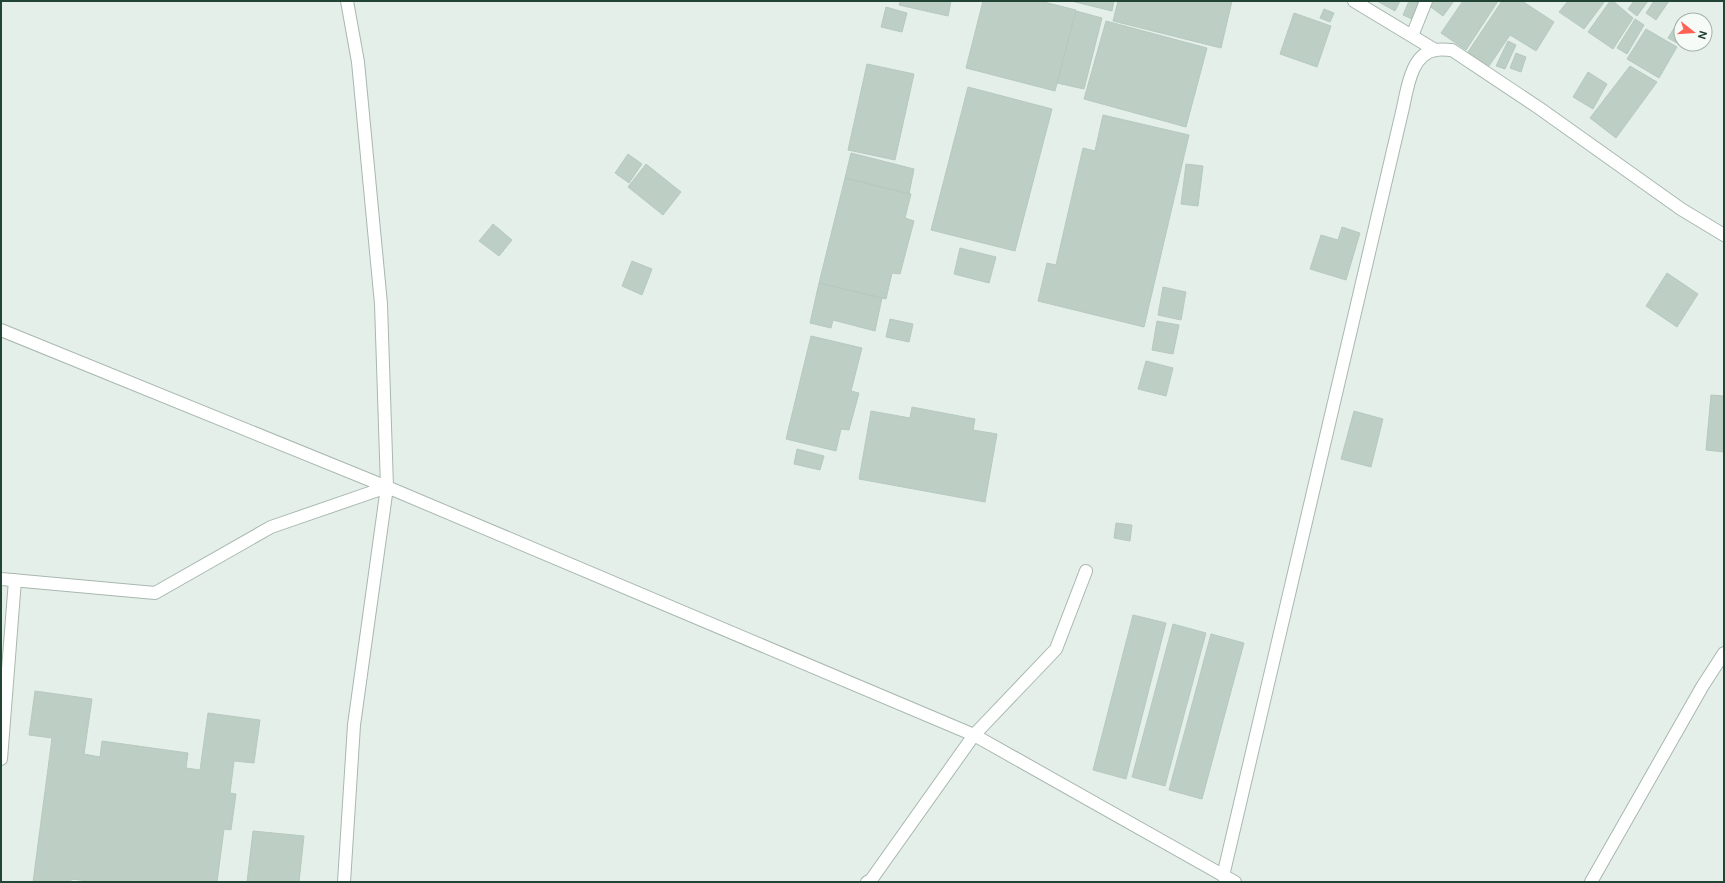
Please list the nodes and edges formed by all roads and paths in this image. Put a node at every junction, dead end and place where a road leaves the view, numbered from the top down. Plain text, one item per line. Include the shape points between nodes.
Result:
1 (347, 1) edge
2 (1354, 1) edge
3 (1426, 1) edge
4 (1412, 36) junction
5 (1435, 50) junction
6 (1724, 235) edge
7 (1, 330) edge
8 (387, 486) junction
9 (1086, 572) dead end
10 (1, 579) edge
11 (15, 580) junction
12 (1724, 653) edge
13 (974, 735) junction
14 (1, 759) edge
15 (1223, 876) junction
16 (344, 882) edge
17 (867, 882) edge
18 (1235, 882) edge
19 (1590, 882) edge

1 - 8 street via 358,62 381,304
2 - 4 street
3 - 4 street
4 - 5 street
5 - 6 street via 1452,50 1681,209
5 - 15 street via 1421,57 1411,76
7 - 8 street
8 - 11 street via 271,527 155,593
8 - 13 street
8 - 16 street via 354,725
9 - 13 street via 1056,649
10 - 11 street
11 - 14 street
12 - 19 street
13 - 15 street
13 - 17 street via 871,880
15 - 18 street

